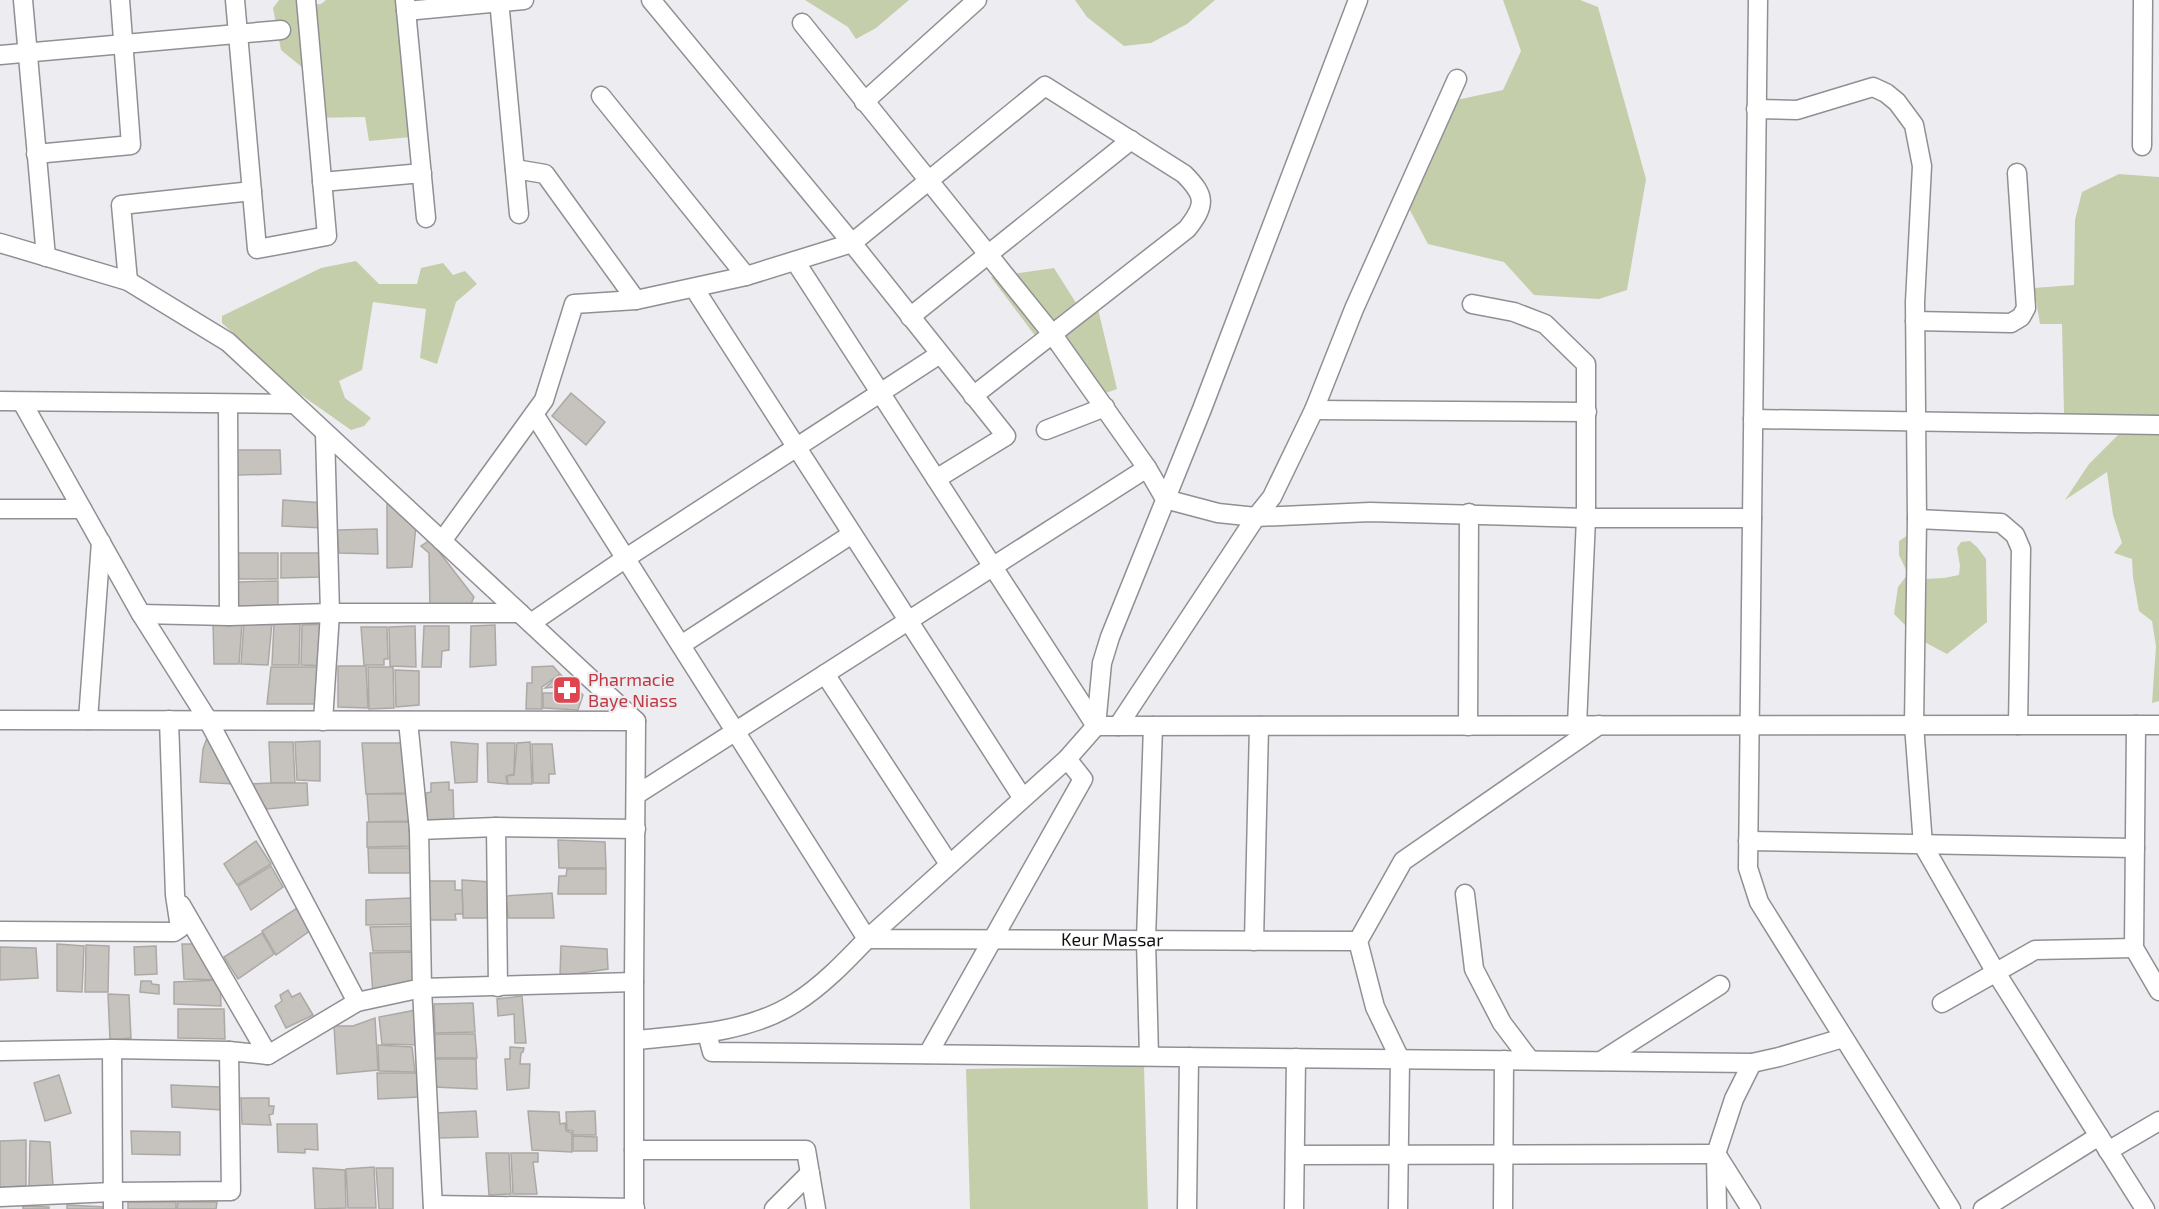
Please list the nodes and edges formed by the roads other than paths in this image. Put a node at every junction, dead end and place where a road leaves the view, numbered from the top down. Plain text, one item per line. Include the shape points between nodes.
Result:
1 (23, 0) edge
2 (120, 0) edge
3 (235, 0) edge
4 (306, 0) edge
5 (524, 0) edge
6 (651, 0) edge
7 (977, 0) edge
8 (1358, 0) edge
9 (1758, 0) edge
10 (2143, 0) edge
11 (499, 1) edge
12 (406, 6) edge
13 (802, 23) dead end
14 (280, 30) dead end
15 (238, 33) junction
16 (123, 44) junction
17 (27, 52) junction
18 (0, 55) edge
19 (1457, 79) dead end
20 (601, 96) dead end
21 (864, 102) junction
22 (1756, 110) junction
23 (1131, 140) junction
24 (2142, 146) dead end
25 (36, 154) junction
26 (515, 169) junction
27 (2017, 172) dead end
28 (422, 173) junction
29 (928, 181) junction
30 (322, 182) junction
31 (252, 191) junction
32 (519, 214) dead end
33 (426, 218) dead end
34 (0, 243) edge
35 (852, 243) junction
36 (988, 255) junction
37 (46, 257) junction
38 (795, 261) junction
39 (746, 276) junction
40 (128, 281) junction
41 (694, 288) junction
42 (636, 300) junction
43 (1472, 304) dead end
44 (910, 317) junction
45 (1915, 321) junction
46 (1053, 335) junction
47 (940, 354) junction
48 (879, 393) junction
49 (973, 396) junction
50 (0, 401) edge
51 (22, 402) junction
52 (294, 404) junction
53 (228, 405) junction
54 (1105, 407) junction
55 (1314, 410) junction
56 (1587, 412) junction
57 (534, 414) junction
58 (1753, 419) junction
59 (1917, 422) junction
60 (2159, 425) edge
61 (1046, 430) dead end
62 (325, 433) junction
63 (796, 447) junction
64 (1148, 468) junction
65 (936, 479) junction
66 (1165, 499) junction
67 (0, 509) edge
68 (82, 509) junction
69 (1469, 513) junction
70 (1256, 517) junction
71 (1586, 518) junction
72 (1752, 518) junction
73 (1917, 519) junction
74 (852, 534) junction
75 (442, 541) junction
76 (101, 542) junction
77 (626, 558) junction
78 (993, 567) junction
79 (330, 613) junction
80 (141, 614) junction
81 (229, 616) junction
82 (526, 618) junction
83 (908, 621) junction
84 (681, 645) junction
85 (825, 674) junction
86 (0, 720) edge
87 (88, 720) junction
88 (169, 720) junction
89 (208, 720) junction
90 (323, 721) junction
91 (408, 721) junction
92 (636, 721) junction
93 (1599, 725) junction
94 (1749, 725) junction
95 (1914, 725) junction
96 (2018, 725) junction
97 (2136, 725) junction
98 (2159, 725) edge
99 (1096, 726) junction
100 (1118, 726) junction
101 (1153, 726) junction
102 (1259, 726) junction
103 (1468, 726) junction
104 (1577, 726) junction
105 (735, 731) junction
106 (1067, 759) junction
107 (636, 795) junction
108 (1022, 797) junction
109 (496, 827) junction
110 (636, 829) junction
111 (419, 830) junction
112 (1748, 841) junction
113 (1923, 845) junction
114 (2135, 848) junction
115 (950, 864) junction
116 (1465, 894) dead end
117 (175, 895) junction
118 (0, 931) edge
119 (867, 939) junction
120 (993, 939) junction
121 (1146, 940) junction
122 (1254, 941) junction
123 (1358, 941) junction
124 (2134, 948) junction
125 (1995, 971) junction
126 (634, 982) junction
127 (1720, 985) dead end
128 (498, 987) junction
129 (422, 988) junction
130 (2158, 988) edge
131 (357, 1002) junction
132 (1942, 1003) dead end
133 (707, 1033) junction
134 (1843, 1038) junction
135 (634, 1040) junction
136 (112, 1049) junction
137 (229, 1051) junction
138 (0, 1052) edge
139 (928, 1054) junction
140 (268, 1055) junction
141 (1149, 1056) junction
142 (1189, 1057) junction
143 (1296, 1058) junction
144 (1400, 1059) junction
145 (1504, 1060) junction
146 (1530, 1060) junction
147 (1601, 1061) junction
148 (1752, 1063) junction
149 (2159, 1121) edge
150 (2104, 1144) junction
151 (634, 1150) junction
152 (1716, 1154) junction
153 (1295, 1155) junction
154 (1399, 1155) junction
155 (1503, 1155) junction
156 (810, 1173) junction
157 (113, 1200) edge
158 (232, 1200) edge
159 (4, 1201) edge
160 (433, 1207) edge
161 (634, 1208) edge
162 (774, 1209) edge
163 (816, 1209) edge
164 (1188, 1209) edge
165 (1294, 1209) edge
166 (1398, 1209) edge
167 (1503, 1209) edge
168 (1718, 1209) edge
169 (1752, 1209) edge
170 (1952, 1209) edge
171 (1983, 1209) edge
172 (2145, 1209) edge

1 - 17 street
2 - 16 street
3 - 15 street
4 - 30 street
5 - 11 street
6 - 35 street
7 - 21 street
8 - 66 street
9 - 22 street
10 - 24 street
11 - 12 street
11 - 26 street
12 - 28 street
13 - 21 street
14 - 15 street
15 - 16 street
15 - 31 street
16 - 17 street
16 - 25 street via 131,145
17 - 18 street
17 - 25 street
19 - 55 street via 1354,309
20 - 39 street
21 - 29 street
22 - 45 street via 1797,110 1873,87 1897,102 1914,125 1922,166
22 - 58 street
23 - 29 street via 1045,86
23 - 36 street
23 - 46 street via 1184,174 1197,187 1201,196 1198,215 1187,229
25 - 37 street
26 - 32 street
26 - 42 street via 545,174
27 - 45 street via 2026,308 2021,317 2011,323
28 - 30 street
28 - 33 street
29 - 35 street
29 - 36 street
30 - 31 street via 327,236 257,249
31 - 40 street via 121,205
34 - 37 street
35 - 38 street
35 - 44 street
36 - 44 street
36 - 46 street
37 - 40 street
38 - 39 street
38 - 48 street
39 - 41 street
40 - 52 street via 228,342
41 - 42 street
41 - 63 street
42 - 57 street via 574,304 544,400
43 - 56 street via 1514,312 1545,324 1586,364
44 - 47 street
45 - 59 street
46 - 49 street
46 - 54 street
47 - 48 street
47 - 49 street
48 - 63 street
48 - 65 street
49 - 65 street via 1006,436
50 - 51 street
51 - 53 street
51 - 68 street
52 - 53 street
52 - 62 street
53 - 81 street
54 - 61 street
54 - 64 street
55 - 56 street
55 - 70 street via 1272,497
56 - 71 street
57 - 75 street
57 - 77 street
58 - 59 street
58 - 72 street
59 - 60 street
59 - 73 street
62 - 75 street
62 - 79 street
63 - 74 street
63 - 77 street
64 - 66 street
64 - 78 street
65 - 78 street
66 - 70 street via 1218,513
66 - 99 street via 1102,663
67 - 68 street
68 - 76 street
69 - 70 street
69 - 71 street
69 - 103 street
70 - 100 street
71 - 72 street
71 - 104 street
72 - 94 street
73 - 95 street
73 - 96 street via 2001,523 2015,535 2020,549
74 - 83 street
74 - 84 street
75 - 82 street
76 - 80 street
76 - 87 street
77 - 82 street
77 - 84 street
78 - 83 street
78 - 99 street
79 - 81 street
79 - 82 street
79 - 90 street
80 - 81 street
80 - 89 street
82 - 92 street
83 - 85 street
83 - 108 street
84 - 105 street
85 - 105 street
85 - 115 street
86 - 87 street
87 - 88 street
88 - 89 street
88 - 117 street
89 - 90 street
89 - 131 street
90 - 91 street
91 - 92 street
91 - 111 street
92 - 107 street
93 - 94 street
93 - 104 street
93 - 123 street via 1403,861
94 - 95 street
94 - 112 street
95 - 96 street
95 - 113 street
96 - 97 street
97 - 98 street
97 - 114 street
99 - 100 street
99 - 106 street
100 - 101 street
101 - 102 street
101 - 121 street
102 - 103 street
102 - 122 street
103 - 104 street
105 - 107 street
105 - 119 street
106 - 108 street
106 - 120 street via 1083,779
107 - 110 street
108 - 115 street
109 - 110 street
109 - 111 street
109 - 128 street
110 - 126 street
111 - 129 street
112 - 113 street
112 - 134 street via 1748,868 1760,902
113 - 114 street
113 - 125 street
114 - 124 street
115 - 119 street
116 - 146 street via 1474,969 1502,1023
117 - 118 street via 180,928 174,932
117 - 140 street
119 - 120 street, Keur Massar
119 - 133 street via 837,971 795,1003 759,1020
120 - 121 street, Keur Massar
120 - 139 street
121 - 122 street, Keur Massar
121 - 141 street
122 - 123 street, Keur Massar
123 - 144 street via 1375,1007
124 - 125 street via 2035,950
124 - 130 street
125 - 132 street
125 - 150 street
126 - 128 street
126 - 135 street
127 - 147 street
128 - 129 street
129 - 131 street
129 - 160 street
131 - 140 street
133 - 135 street
133 - 139 street via 712,1052
134 - 148 street
134 - 170 street
135 - 151 street
136 - 137 street
136 - 138 street
136 - 157 street
137 - 140 street
137 - 158 street
139 - 141 street
141 - 142 street
142 - 143 street
142 - 164 street
143 - 144 street
143 - 153 street
144 - 145 street
144 - 154 street
145 - 146 street
145 - 155 street
146 - 147 street
147 - 148 street
148 - 152 street via 1734,1099
149 - 150 street
150 - 171 street
150 - 172 street
151 - 156 street via 806,1149
151 - 161 street
152 - 155 street
152 - 168 street
152 - 169 street
153 - 154 street
153 - 165 street
154 - 155 street
154 - 166 street
155 - 167 street
156 - 162 street
156 - 163 street
157 - 158 street
157 - 159 street
160 - 161 street

